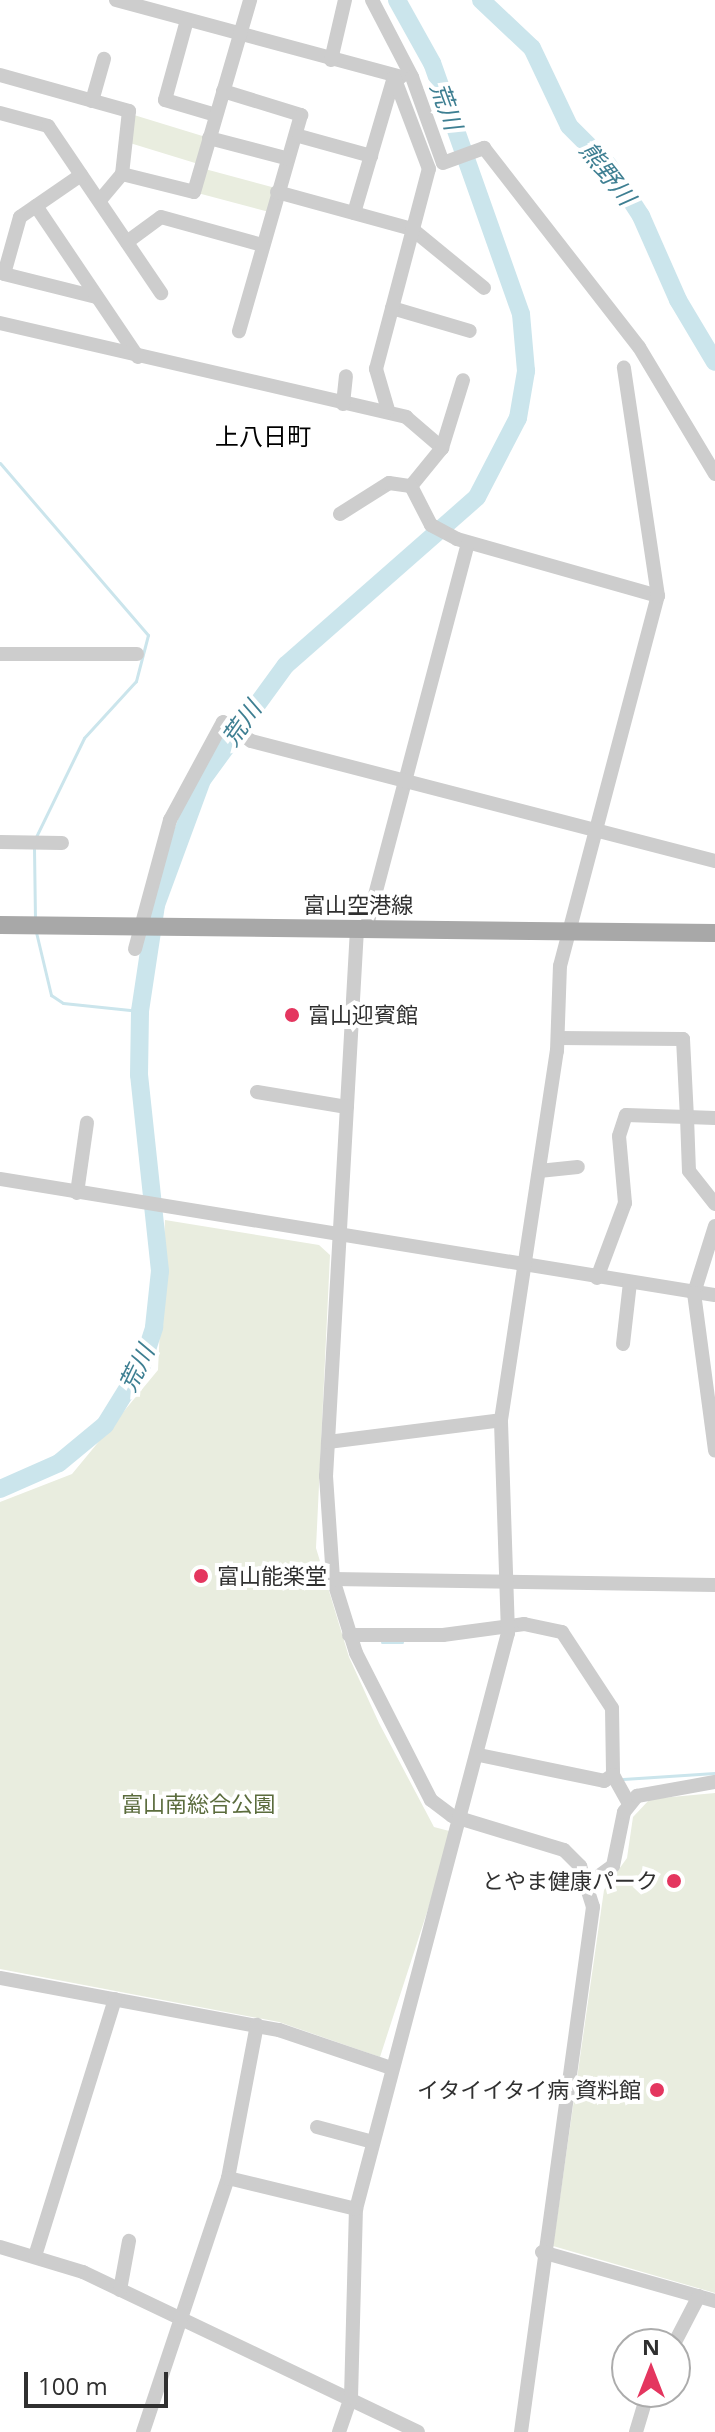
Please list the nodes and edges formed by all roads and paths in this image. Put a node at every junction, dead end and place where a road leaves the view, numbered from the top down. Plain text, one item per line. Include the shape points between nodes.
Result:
1 (116, 0) edge
2 (250, 0) edge
3 (345, 0) edge
4 (372, 0) edge
5 (187, 20) junction
6 (240, 34) junction
7 (104, 59) dead end
8 (331, 60) junction
9 (0, 75) edge
10 (394, 77) junction
11 (412, 77) junction
12 (223, 91) junction
13 (92, 101) junction
14 (0, 113) edge
15 (216, 115) junction
16 (299, 136) junction
17 (209, 138) junction
18 (371, 156) junction
19 (286, 158) junction
20 (122, 174) junction
21 (81, 175) junction
22 (277, 192) junction
23 (99, 201) junction
24 (36, 206) junction
25 (354, 213) junction
26 (412, 229) junction
27 (127, 242) junction
28 (262, 245) junction
29 (484, 288) dead end
30 (161, 293) dead end
31 (96, 297) junction
32 (392, 308) junction
33 (0, 323) edge
34 (239, 331) dead end
35 (470, 331) dead end
36 (138, 357) junction
37 (624, 368) dead end
38 (346, 376) dead end
39 (463, 380) dead end
40 (343, 404) junction
41 (388, 410) junction
42 (442, 448) junction
43 (715, 474) edge
44 (411, 486) junction
45 (340, 514) dead end
46 (462, 541) junction
47 (658, 596) junction
48 (0, 654) edge
49 (137, 654) dead end
50 (405, 780) junction
51 (596, 830) junction
52 (0, 842) edge
53 (62, 843) dead end
54 (715, 861) edge
55 (0, 925) edge
56 (139, 926) junction
57 (362, 929) junction
58 (568, 931) junction
59 (715, 933) edge
60 (135, 949) dead end
61 (558, 1038) junction
62 (257, 1092) dead end
63 (347, 1107) junction
64 (687, 1117) junction
65 (715, 1118) edge
66 (87, 1123) dead end
67 (578, 1167) dead end
68 (539, 1171) junction
69 (0, 1179) edge
70 (77, 1193) junction
71 (715, 1204) edge
72 (715, 1226) edge
73 (340, 1236) junction
74 (524, 1267) junction
75 (597, 1278) junction
76 (630, 1283) junction
77 (694, 1293) junction
78 (715, 1295) edge
79 (623, 1344) dead end
80 (501, 1420) junction
81 (328, 1442) junction
82 (715, 1451) edge
83 (333, 1579) junction
84 (506, 1585) junction
85 (715, 1585) edge
86 (508, 1628) junction
87 (349, 1635) junction
88 (479, 1755) junction
89 (613, 1775) junction
90 (715, 1782) edge
91 (629, 1804) junction
92 (462, 1820) junction
93 (588, 1884) junction
94 (0, 1978) edge
95 (115, 1999) junction
96 (257, 2025) junction
97 (391, 2068) junction
98 (317, 2127) dead end
99 (373, 2142) junction
100 (228, 2178) junction
101 (356, 2209) junction
102 (129, 2241) dead end
103 (0, 2247) edge
104 (542, 2252) junction
105 (35, 2256) junction
106 (120, 2290) junction
107 (699, 2296) junction
108 (715, 2301) edge
109 (182, 2320) junction
110 (682, 2328) edge
111 (350, 2405) junction
112 (643, 2408) edge
113 (143, 2432) edge
114 (339, 2432) edge
115 (418, 2432) edge
116 (521, 2432) edge
117 (636, 2432) edge

1 - 5 street
2 - 6 street
3 - 8 street
4 - 11 street
5 - 6 street
5 - 15 street via 165,100
6 - 8 street
6 - 12 street
7 - 13 street
8 - 10 street
9 - 13 street
10 - 11 street
10 - 18 street
10 - 26 street via 429,169
11 - 43 street via 443,163 484,148 639,347
12 - 15 street
12 - 16 street via 301,115
13 - 20 street via 129,111
14 - 21 street via 48,126
15 - 17 street
16 - 18 street
16 - 19 street
17 - 19 street
17 - 20 street via 194,192
18 - 25 street
19 - 22 street
20 - 23 street
21 - 23 street
21 - 24 street
22 - 25 street
22 - 28 street
23 - 27 street
24 - 31 street
24 - 31 street via 20,217 4,274
25 - 26 street
26 - 29 street
26 - 32 street
27 - 28 street via 161,217
27 - 30 street
28 - 34 street
31 - 36 street
32 - 35 street
32 - 41 street via 376,369
33 - 36 street
36 - 40 street
37 - 47 street
38 - 40 street
39 - 42 street
40 - 41 street
41 - 42 street
42 - 44 street
44 - 45 street via 389,483
44 - 46 street via 431,525
46 - 47 street
46 - 50 street
47 - 51 street
48 - 49 street
50 - 51 street
50 - 56 street via 251,741 223,722 170,820
50 - 57 street
51 - 54 street
51 - 58 street
52 - 53 street
55 - 56 main road, 富山空港線
56 - 57 main road, 富山空港線
56 - 60 street
57 - 58 main road, 富山空港線
57 - 63 street
58 - 59 main road, 富山空港線
58 - 61 street
61 - 64 street via 683,1039
61 - 68 street
62 - 63 street
63 - 73 street
64 - 65 street
64 - 71 street via 689,1171
64 - 75 street via 626,1115 619,1136 625,1203
66 - 70 street
67 - 68 street
68 - 74 street
69 - 70 street
70 - 73 street
72 - 77 street
73 - 74 street
73 - 81 street
74 - 75 street
74 - 80 street
75 - 76 street
76 - 77 street
76 - 79 street
77 - 78 street
77 - 82 street
80 - 81 street
80 - 84 street
81 - 83 street
83 - 84 street
83 - 87 street
84 - 85 street
84 - 86 street
86 - 87 street via 443,1635
86 - 88 street
86 - 89 street via 544,1625 575,1650 612,1708
87 - 92 street via 423,1789
88 - 89 street via 604,1781
88 - 92 street
89 - 91 street
90 - 91 street via 666,1786
91 - 93 street via 613,1866
92 - 93 street via 564,1850
92 - 97 street
93 - 104 street via 593,1938
94 - 95 street
95 - 96 street
95 - 105 street
96 - 97 street
96 - 100 street
97 - 99 street
98 - 99 street
99 - 101 street
100 - 101 street
100 - 109 street
101 - 111 street
102 - 106 street
103 - 105 street
104 - 107 street
104 - 116 street
105 - 106 street
106 - 109 street
107 - 108 street
107 - 110 street
109 - 111 street
109 - 113 street
111 - 114 street
111 - 115 street
112 - 117 street

